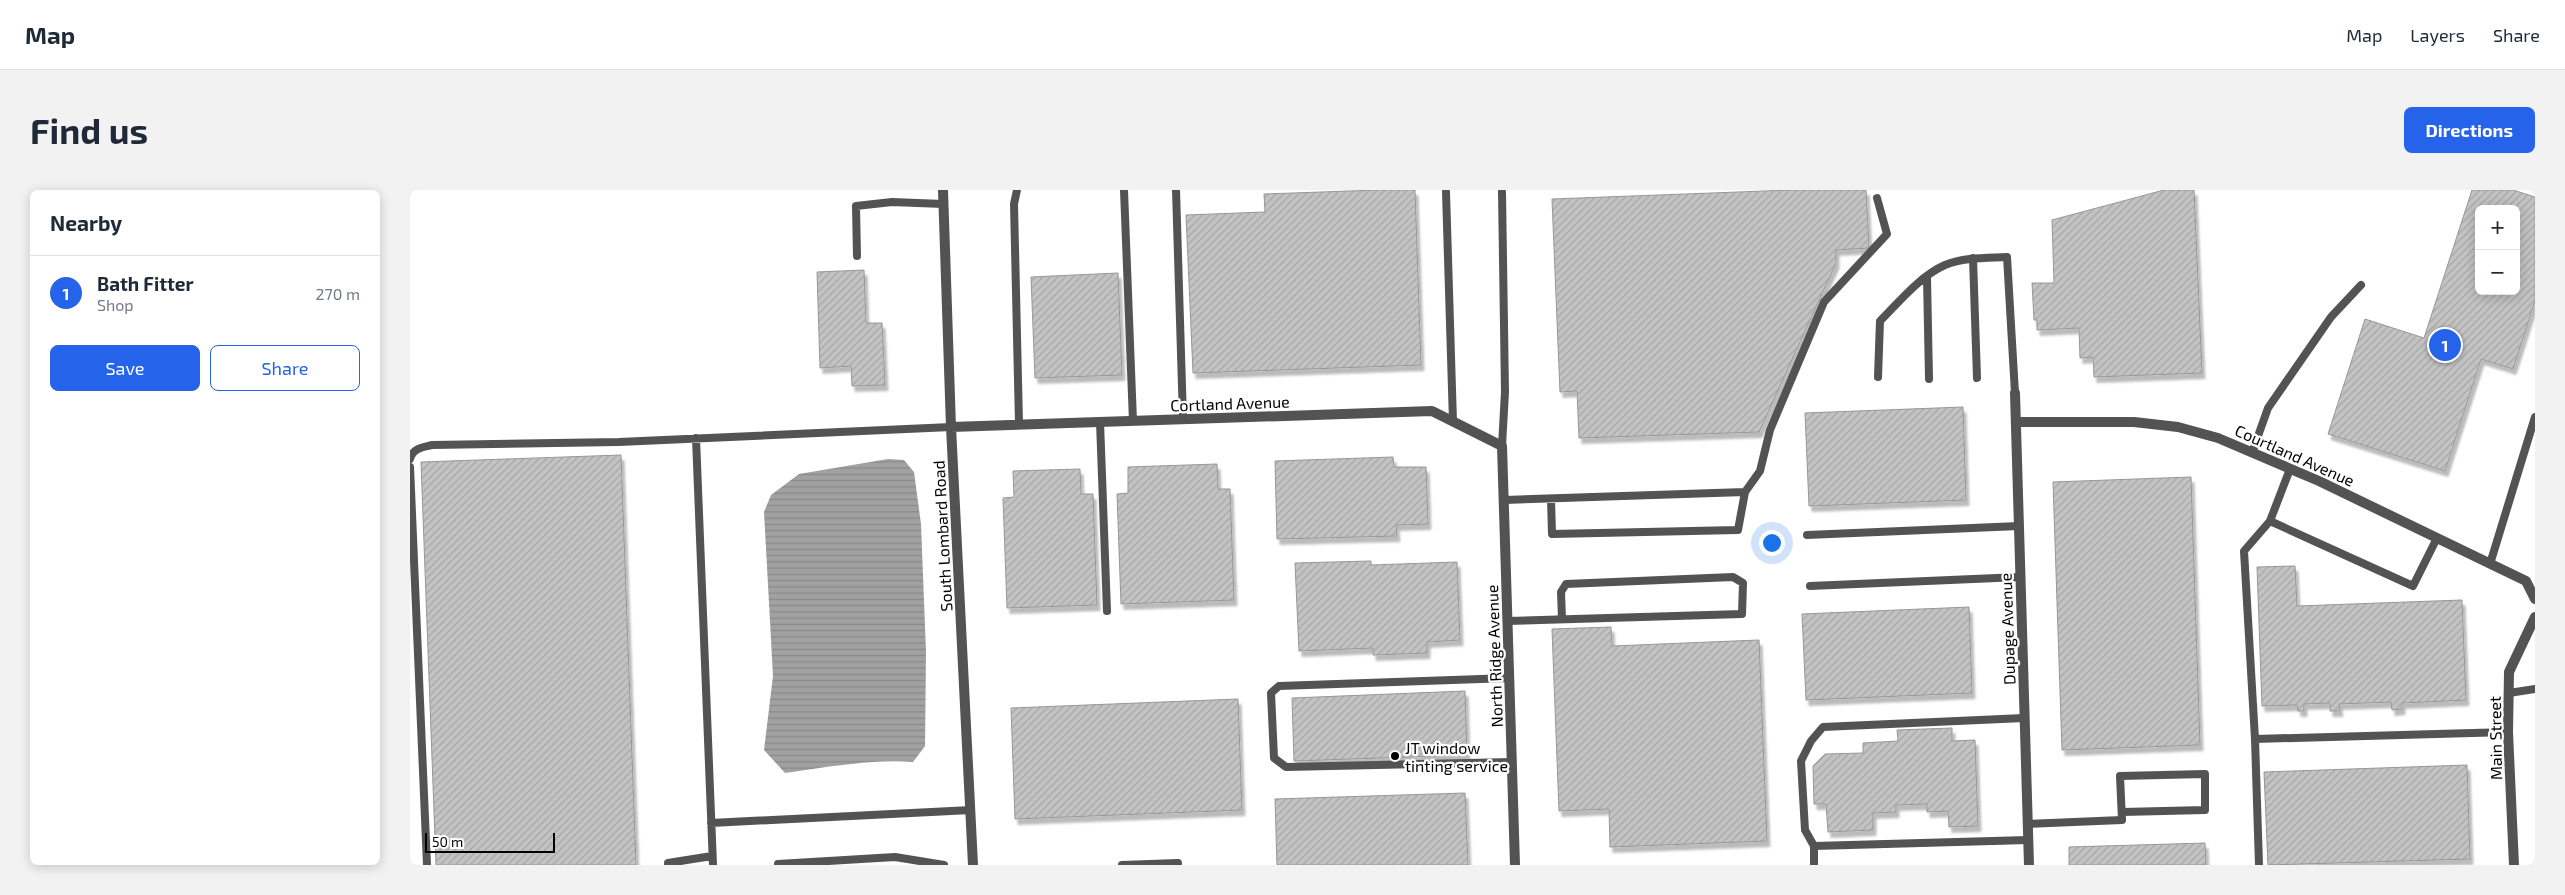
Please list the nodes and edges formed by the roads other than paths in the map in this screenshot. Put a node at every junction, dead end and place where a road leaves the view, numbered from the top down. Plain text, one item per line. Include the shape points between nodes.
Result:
1 (943, 190) edge
2 (1018, 190) edge
3 (1124, 190) edge
4 (1176, 190) edge
5 (1446, 192) dead end
6 (1502, 192) dead end
7 (1877, 198) dead end
8 (943, 204) junction
9 (857, 256) dead end
10 (1973, 258) junction
11 (1927, 277) junction
12 (2361, 285) dead end
13 (1878, 377) dead end
14 (1977, 378) dead end
15 (1929, 379) dead end
16 (2015, 393) joint
17 (2535, 417) edge
18 (1183, 419) junction
19 (1133, 421) junction
20 (1100, 422) junction
21 (1453, 422) junction
22 (2016, 422) junction
23 (1019, 424) junction
24 (951, 428) junction
25 (696, 438) junction
26 (1502, 446) junction
27 (2252, 453) junction
28 (410, 459) edge
29 (410, 467) edge
30 (2290, 469) junction
31 (1745, 492) junction
32 (1551, 499) junction
33 (1504, 500) junction
34 (2270, 521) junction
35 (2019, 526) junction
36 (1807, 535) dead end
37 (2437, 538) junction
38 (2490, 564) junction
39 (2020, 577) junction
40 (1810, 586) dead end
41 (2535, 598) edge
42 (1107, 611) dead end
43 (2535, 617) edge
44 (1562, 619) junction
45 (1507, 621) junction
46 (1510, 678) junction
47 (2535, 689) edge
48 (2509, 692) junction
49 (2024, 718) junction
50 (2508, 732) junction
51 (2255, 739) junction
52 (1512, 762) junction
53 (970, 810) junction
54 (2122, 812) junction
55 (711, 823) junction
56 (2027, 824) junction
57 (2028, 840) junction
58 (1814, 846) junction
59 (712, 856) junction
60 (1178, 863) dead end
61 (778, 864) edge
62 (426, 865) edge
63 (668, 865) edge
64 (713, 865) edge
65 (944, 865) edge
66 (972, 865) edge
67 (1122, 865) edge
68 (1516, 865) edge
69 (1814, 865) edge
70 (2029, 865) edge
71 (2259, 865) edge
72 (2514, 865) edge

1 - 8 street, South Lombard Road
2 - 23 lane via 1014,204
3 - 19 lane
4 - 18 lane
5 - 21 lane
6 - 26 lane via 1505,392
7 - 31 lane via 1887,234 1824,302 1770,430 1760,471
8 - 9 lane via 892,202 856,206
8 - 24 street, South Lombard Road
10 - 11 lane via 1945,265
10 - 14 lane
10 - 16 lane via 2007,257
11 - 13 lane via 1880,321
11 - 15 lane
12 - 27 lane via 2331,317 2268,408
16 - 22 street, Dupage Avenue
17 - 38 lane
18 - 19 street, Cortland Avenue
18 - 21 street, Cortland Avenue via 1432,411
19 - 20 street, Cortland Avenue
20 - 23 street, Cortland Avenue
20 - 42 lane
21 - 26 street, Cortland Avenue
22 - 27 street, Courtland Avenue via 2134,422 2218,438
22 - 35 street, Dupage Avenue
23 - 24 street, Cortland Avenue
24 - 25 lane
24 - 53 street, South Lombard Road
25 - 28 lane via 432,445 418,449
25 - 55 lane
26 - 33 street, North Ridge Avenue
27 - 30 street, Courtland Avenue
29 - 62 lane
30 - 34 lane
30 - 37 street, Courtland Avenue
31 - 32 lane
31 - 32 lane via 1738,530 1552,534
32 - 33 lane
33 - 45 street, North Ridge Avenue
34 - 37 lane via 2413,586
34 - 51 lane via 2244,551
35 - 36 lane
35 - 39 street, Dupage Avenue
37 - 38 street, Courtland Avenue
38 - 41 street, Courtland Avenue via 2526,581
39 - 40 lane
39 - 49 street, Dupage Avenue
43 - 48 street, Main Street via 2509,672
44 - 44 lane via 1742,614 1743,583 1733,577 1566,584 1561,592
44 - 45 lane
45 - 46 street, North Ridge Avenue
46 - 52 street, North Ridge Avenue
46 - 52 lane via 1279,686 1271,693 1274,758 1286,767
47 - 48 lane
48 - 50 street, Main Street
49 - 56 street, Dupage Avenue
49 - 58 lane via 1823,727 1810,741 1801,761 1805,830
50 - 51 lane
50 - 72 street, Main Street
51 - 71 lane
52 - 68 street, North Ridge Avenue
53 - 55 lane
53 - 66 street, South Lombard Road
54 - 54 lane via 2120,776 2205,774 2205,810
54 - 56 lane via 2122,820
55 - 59 lane
56 - 57 street, Dupage Avenue
57 - 58 lane
57 - 70 street, Dupage Avenue
58 - 69 lane
59 - 63 lane
59 - 64 lane
60 - 67 lane
61 - 65 lane via 895,857

